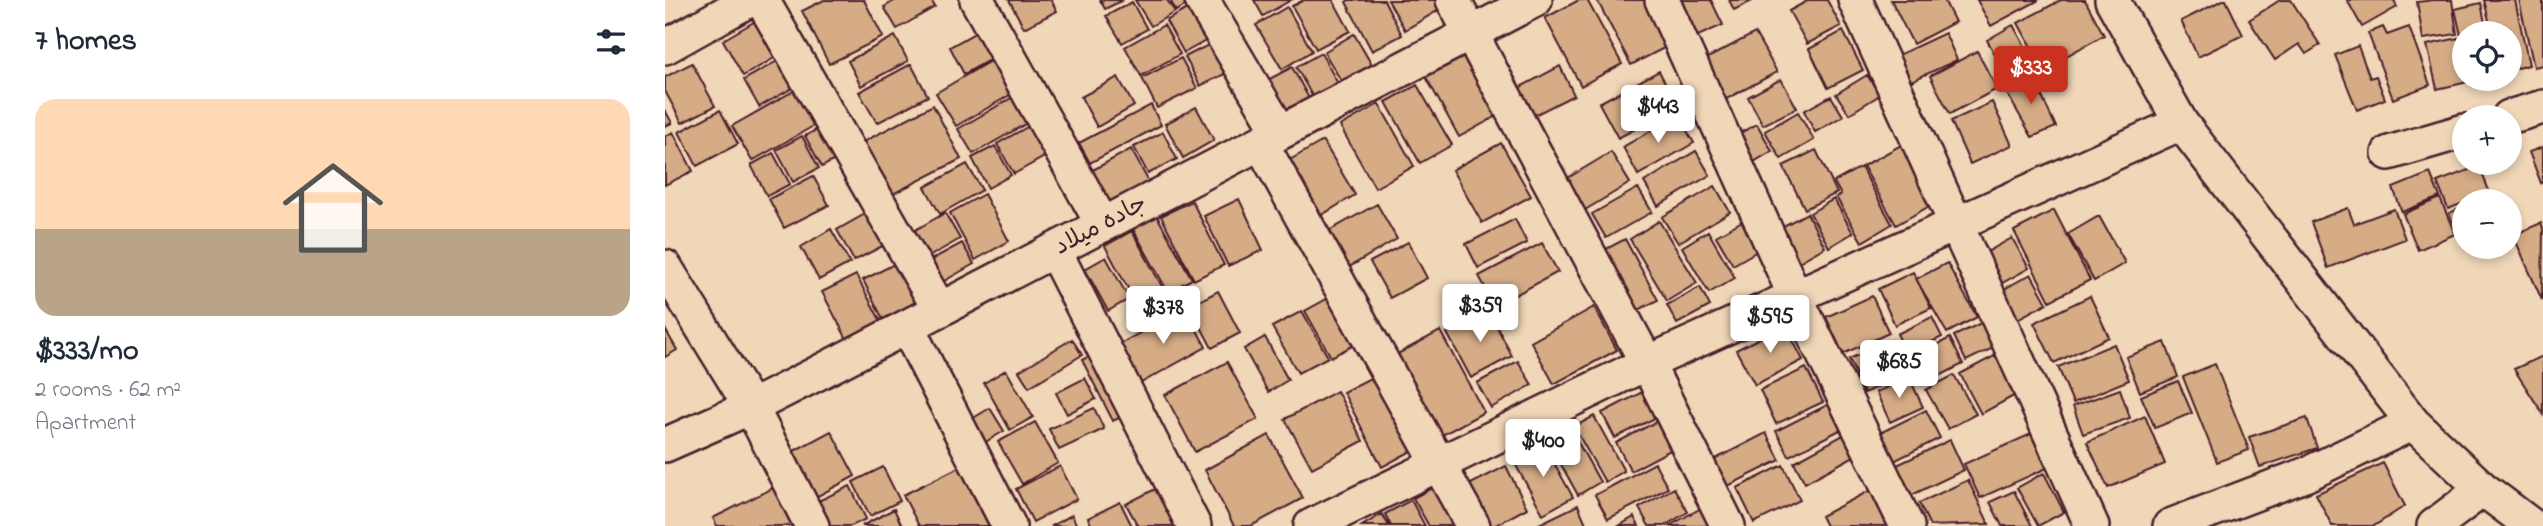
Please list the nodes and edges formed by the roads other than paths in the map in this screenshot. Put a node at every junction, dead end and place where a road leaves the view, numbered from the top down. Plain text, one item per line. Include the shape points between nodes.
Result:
1 (748, 0) edge
2 (762, 0) edge
3 (977, 0) edge
4 (1202, 0) edge
5 (1453, 0) edge
6 (1535, 0) edge
7 (1662, 0) edge
8 (1855, 0) edge
9 (2112, 0) edge
10 (1471, 33) junction
11 (665, 47) edge
12 (2543, 107) edge
13 (2522, 113) edge
14 (2181, 123) junction
15 (2452, 135) edge
16 (1271, 137) junction
17 (2389, 153) dead end
18 (1957, 223) junction
19 (1103, 225) junction
20 (1055, 250) junction
21 (665, 267) edge
22 (1795, 296) junction
23 (940, 310) junction
24 (907, 327) junction
25 (1647, 363) junction
26 (751, 407) junction
27 (2413, 423) junction
28 (665, 445) edge
29 (1438, 464) junction
30 (2483, 489) junction
31 (812, 526) edge
32 (1009, 526) edge
33 (1194, 526) edge
34 (1311, 526) edge
35 (1473, 526) edge
36 (1728, 526) edge
37 (1907, 526) edge
38 (2092, 526) edge
39 (2170, 526) edge
40 (2434, 526) edge
41 (2532, 526) edge

1 - 11 street
2 - 23 street
3 - 19 street
4 - 16 street
5 - 10 street
6 - 10 street, جاده میلاد
7 - 22 street
8 - 18 street
9 - 14 street
10 - 16 street, جاده میلاد
10 - 25 street
12 - 13 street
14 - 18 street
14 - 27 street
15 - 17 street
16 - 19 street, جاده میلاد
16 - 29 street
18 - 22 street
18 - 38 street
19 - 20 street, جاده میلاد
20 - 23 street, جاده میلاد
20 - 33 street
21 - 26 street
22 - 25 street
22 - 37 street
23 - 24 street, جاده میلاد
24 - 26 street, جاده میلاد
24 - 32 street
25 - 29 street
25 - 36 street
26 - 28 street, جاده میلاد
26 - 31 street
27 - 30 street
27 - 39 street via 2307,474
29 - 34 street
29 - 35 street
30 - 40 street
30 - 41 street

